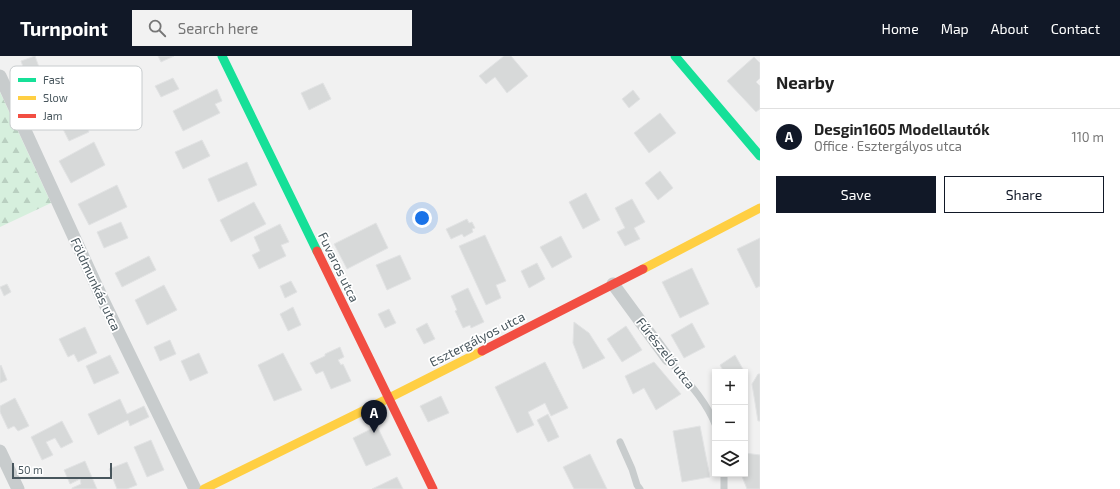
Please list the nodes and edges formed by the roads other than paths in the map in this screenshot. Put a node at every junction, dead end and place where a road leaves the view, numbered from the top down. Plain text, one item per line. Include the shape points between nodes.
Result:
1 (222, 56) edge
2 (675, 56) edge
3 (0, 76) edge
4 (10, 98) edge
5 (25, 130) edge
6 (760, 156) edge
7 (760, 208) edge
8 (613, 284) junction
9 (668, 359) joint
10 (389, 398) junction
11 (712, 416) edge
12 (620, 442) dead end
13 (0, 451) edge
14 (724, 477) edge
15 (724, 488) edge
16 (18, 489) edge
17 (195, 489) edge
18 (204, 489) edge
19 (433, 489) edge
20 (640, 489) edge
21 (716, 489) edge

1 - 10 street, Fuvaros utca
2 - 6 street
3 - 4 street, Földmunkás utca
5 - 17 street, Földmunkás utca via 102,298
7 - 8 street, Esztergályos utca
8 - 9 street, Fűrészelő utca
8 - 10 street, Esztergályos utca
9 - 11 lane, Fűrészelő utca
10 - 18 street, Esztergályos utca
10 - 19 street, Fuvaros utca
12 - 20 lane
13 - 16 street
14 - 15 lane
15 - 21 lane

